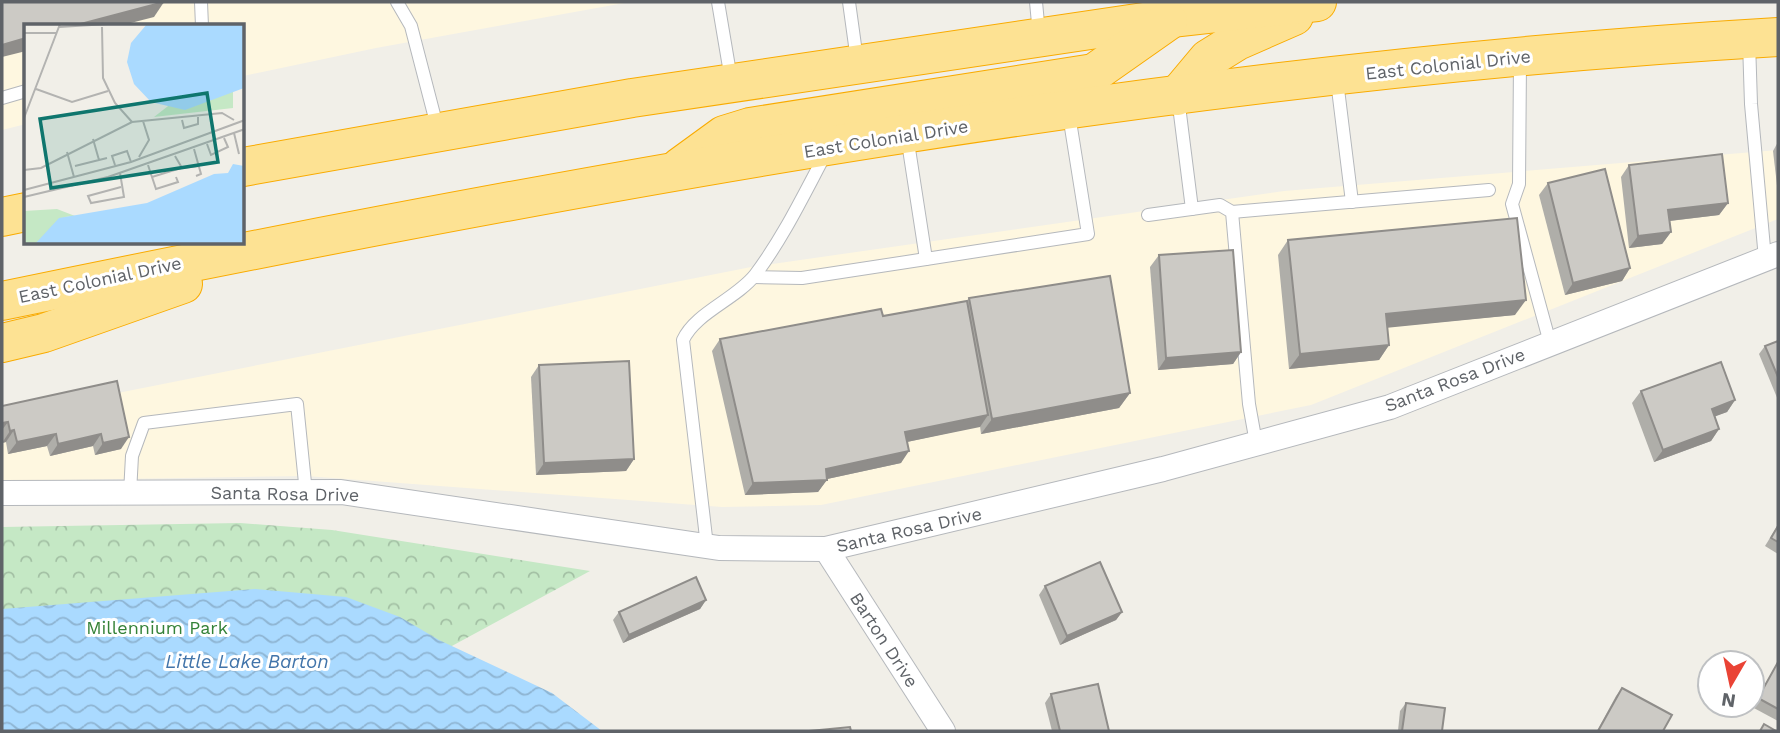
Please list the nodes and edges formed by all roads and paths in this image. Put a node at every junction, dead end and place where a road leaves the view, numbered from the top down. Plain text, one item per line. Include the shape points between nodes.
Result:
1 (201, 2) edge
2 (397, 2) edge
3 (718, 2) edge
4 (849, 2) edge
5 (1317, 2) edge
6 (1328, 2) edge
7 (1170, 10) edge
8 (1038, 20) edge
9 (202, 24) edge
10 (1764, 37) edge
11 (1520, 58) junction
12 (858, 65) junction
13 (1336, 77) junction
14 (732, 83) junction
15 (24, 92) edge
16 (1177, 96) junction
17 (2, 98) edge
18 (1068, 111) junction
19 (438, 130) junction
20 (907, 135) junction
21 (829, 147) junction
22 (245, 167) edge
23 (673, 172) junction
24 (1489, 190) dead end
25 (1352, 202) junction
26 (1192, 209) junction
27 (24, 212) edge
28 (1232, 212) junction
29 (1148, 215) dead end
30 (2, 217) edge
31 (327, 233) junction
32 (1772, 256) edge
33 (926, 259) junction
34 (754, 277) junction
35 (2, 301) edge
36 (2, 343) edge
37 (1549, 343) junction
38 (1256, 443) junction
39 (2, 493) edge
40 (130, 493) junction
41 (306, 493) junction
42 (707, 546) junction
43 (826, 549) junction
44 (943, 731) edge

1 - 9 lane
2 - 19 lane via 411,26
3 - 14 lane
4 - 12 lane
5 - 7 highway
6 - 16 highway via 1237,41 1208,59
7 - 8 highway
7 - 23 highway via 1094,73 750,127 724,135
8 - 12 highway
10 - 11 highway, East Colonial Drive
10 - 32 lane via 1751,104
11 - 13 highway, East Colonial Drive
11 - 37 lane via 1520,184 1512,204
12 - 14 highway
13 - 16 highway, East Colonial Drive
13 - 25 lane
14 - 19 highway
15 - 17 lane
16 - 18 highway, East Colonial Drive
16 - 26 lane
18 - 20 highway, East Colonial Drive
18 - 33 lane via 1088,234
19 - 22 highway
20 - 21 highway, East Colonial Drive
20 - 33 lane
21 - 23 highway, East Colonial Drive
21 - 34 lane
23 - 31 highway, East Colonial Drive
24 - 25 lane
25 - 28 lane
26 - 28 lane via 1220,205
26 - 29 lane
27 - 30 highway
28 - 38 lane
31 - 35 highway, East Colonial Drive
31 - 36 highway via 44,333
32 - 37 street, Santa Rosa Drive
33 - 34 lane via 802,278
34 - 42 lane via 689,327 683,340
37 - 38 street, Santa Rosa Drive via 1390,407
38 - 43 street, Santa Rosa Drive
39 - 40 street, Santa Rosa Drive
40 - 41 street, Santa Rosa Drive
40 - 41 lane via 132,456 144,423 297,404
41 - 42 street, Santa Rosa Drive via 341,492
42 - 43 street, Santa Rosa Drive
43 - 44 street, Barton Drive

